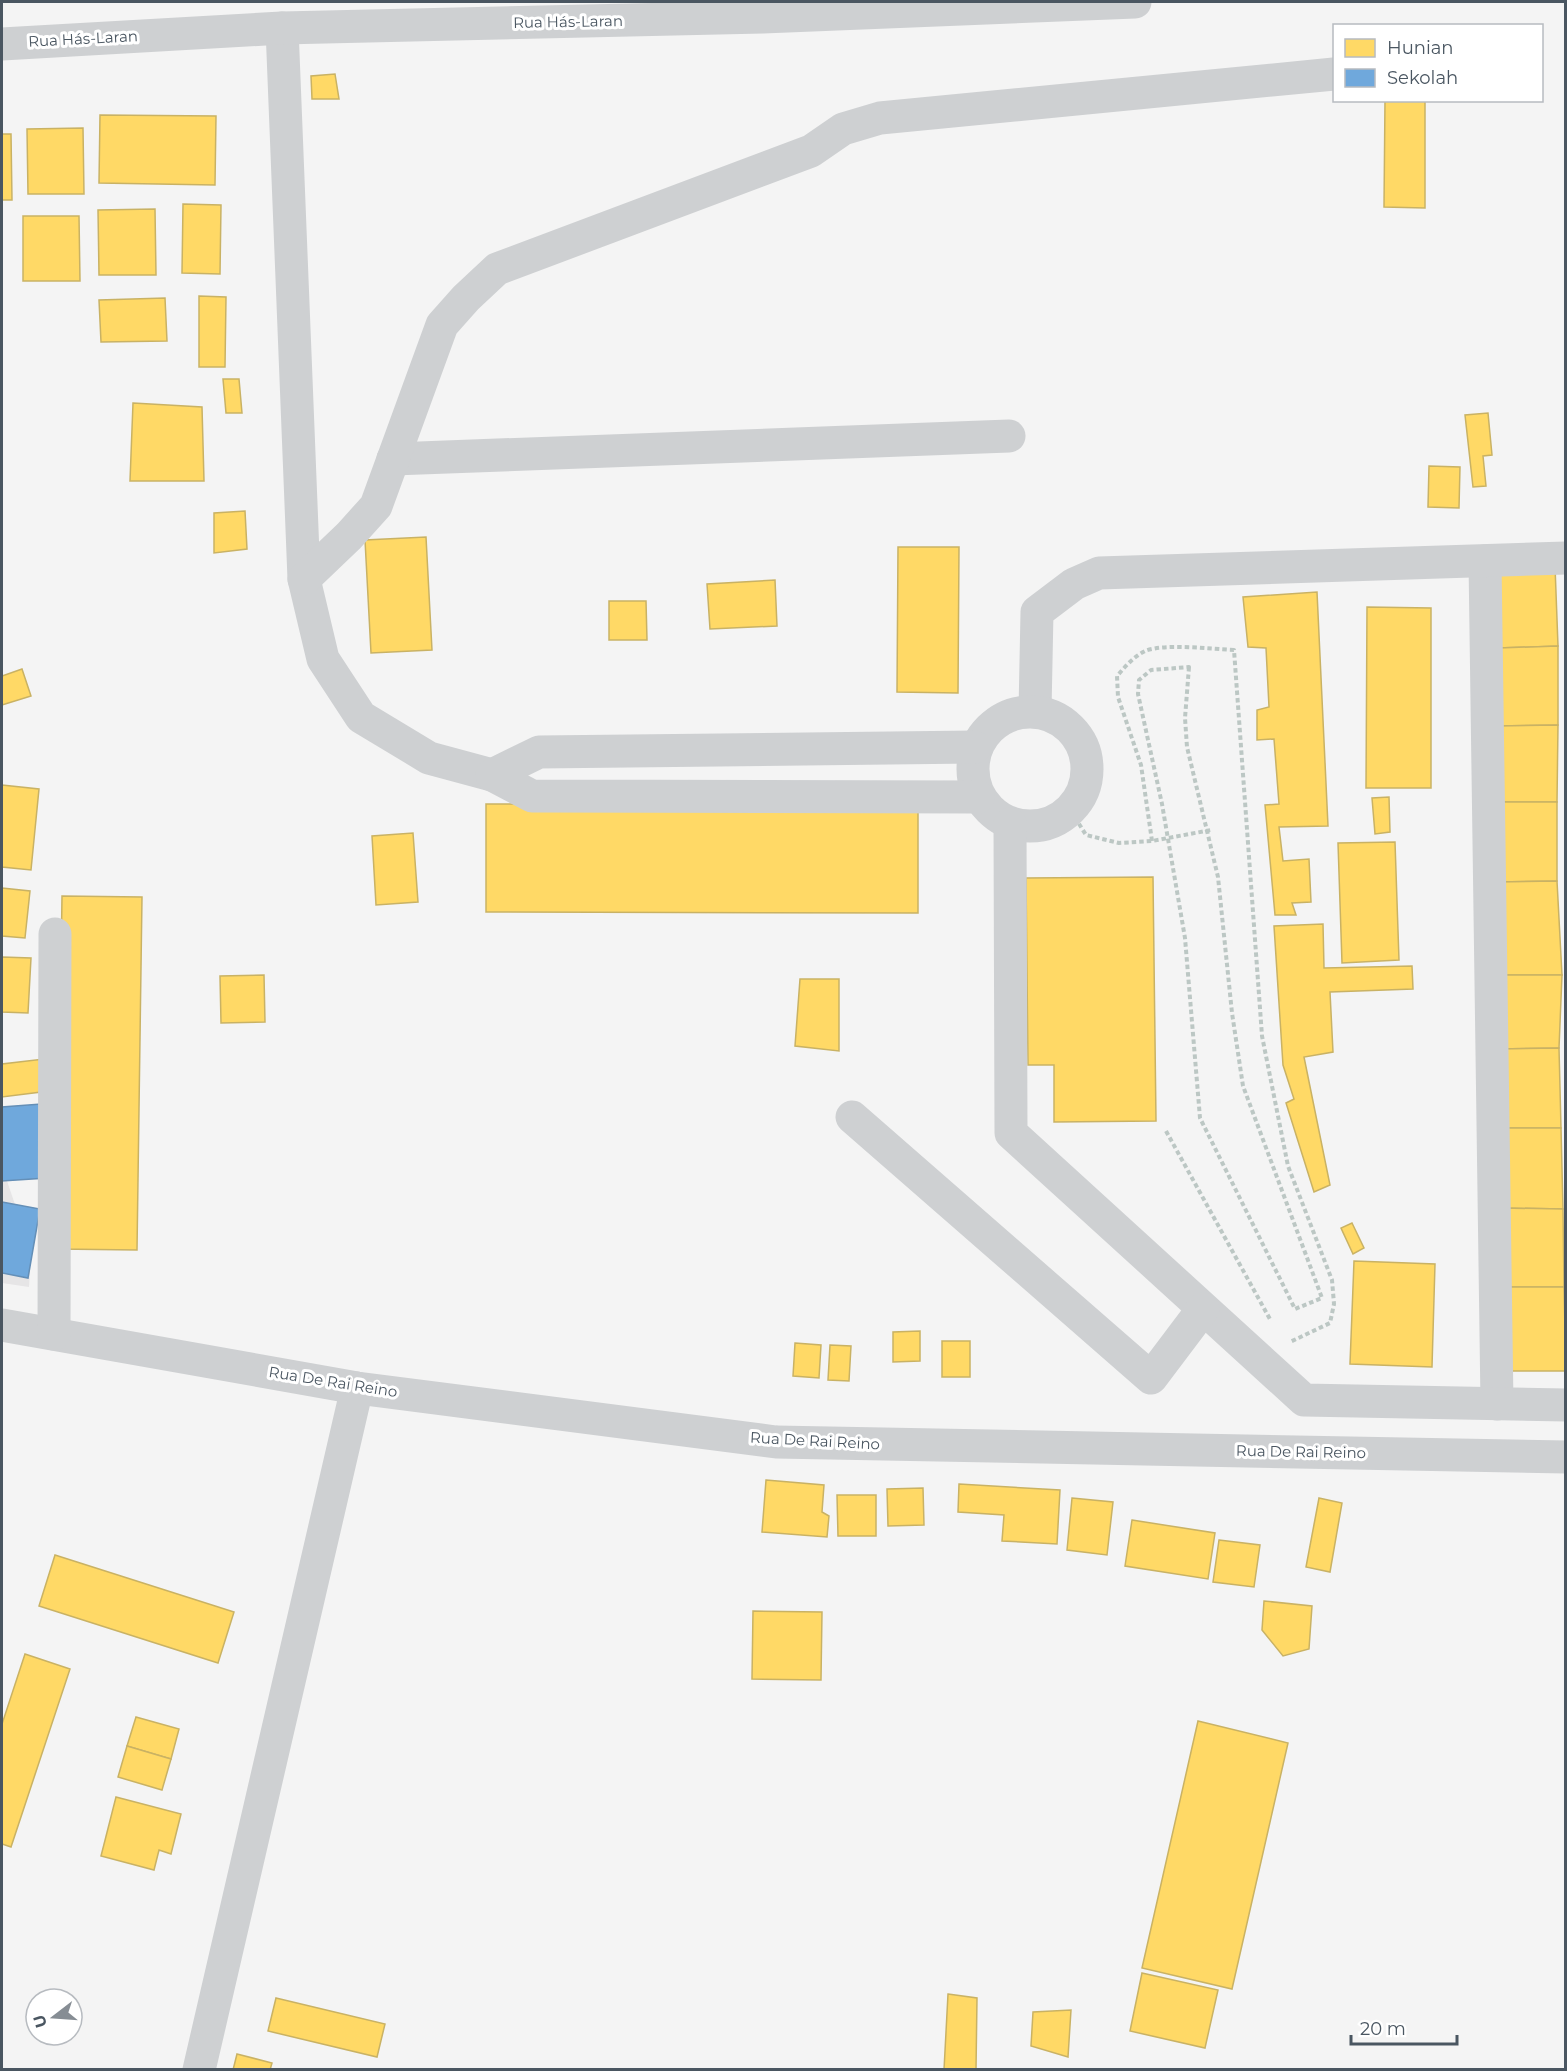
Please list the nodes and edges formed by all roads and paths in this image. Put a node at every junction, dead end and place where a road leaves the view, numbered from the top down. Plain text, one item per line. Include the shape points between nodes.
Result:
1 (1136, 2) edge
2 (763, 9) edge
3 (282, 28) junction
4 (2, 44) edge
5 (1333, 74) edge
6 (1009, 436) dead end
7 (393, 459) junction
8 (1566, 558) edge
9 (1485, 561) junction
10 (304, 579) junction
11 (1035, 711) junction
12 (975, 747) junction
13 (492, 776) junction
14 (978, 797) junction
15 (1071, 810) junction
16 (1010, 824) junction
17 (1211, 830) dead end
18 (1152, 841) junction
19 (55, 934) dead end
20 (852, 1117) dead end
21 (1166, 1131) dead end
22 (1203, 1309) junction
23 (1295, 1309) joint
24 (2, 1325) edge
25 (1273, 1325) dead end
26 (54, 1334) junction
27 (1257, 1358) junction
28 (357, 1388) junction
29 (1497, 1404) junction
30 (1566, 1405) edge
31 (1566, 1456) edge
32 (199, 2070) edge

1 - 2 street, Rua Hás-Laran
2 - 3 street, Rua Hás-Laran
3 - 4 street, Rua Hás-Laran
3 - 10 street
5 - 7 street via 880,118 843,129 811,151 497,268 442,325
6 - 7 street
7 - 10 street via 376,506
8 - 9 street
9 - 11 street via 1099,573 1074,584 1037,612
9 - 29 street
10 - 13 street via 323,659 361,717 429,758
11 - 12 street via 1000,719
11 - 15 street via 1065,723 1085,749 1087,782
12 - 13 street via 539,752
12 - 14 street via 971,772
13 - 14 street via 532,796
14 - 16 street via 992,813
15 - 16 street via 1042,826
15 - 18 path via 1086,835 1119,843
16 - 22 street via 1011,1133
17 - 18 path
18 - 27 path via 1141,765 1118,697 1117,676 1146,651 1174,647 1234,650 1262,1036 1288,1166 1332,1280 1334,1304 1330,1323
19 - 26 street
20 - 22 street via 1151,1378
21 - 25 path
22 - 27 street
23 - 23 path via 1322,1298 1243,1086 1218,877 1187,747 1185,718 1190,667 1151,670 1139,680 1138,694 1185,938 1200,1118
24 - 26 street, Rua De Rai Reino
26 - 28 street, Rua De Rai Reino
27 - 29 street via 1304,1400
28 - 31 street, Rua De Rai Reino via 776,1442
28 - 32 street
29 - 30 street

